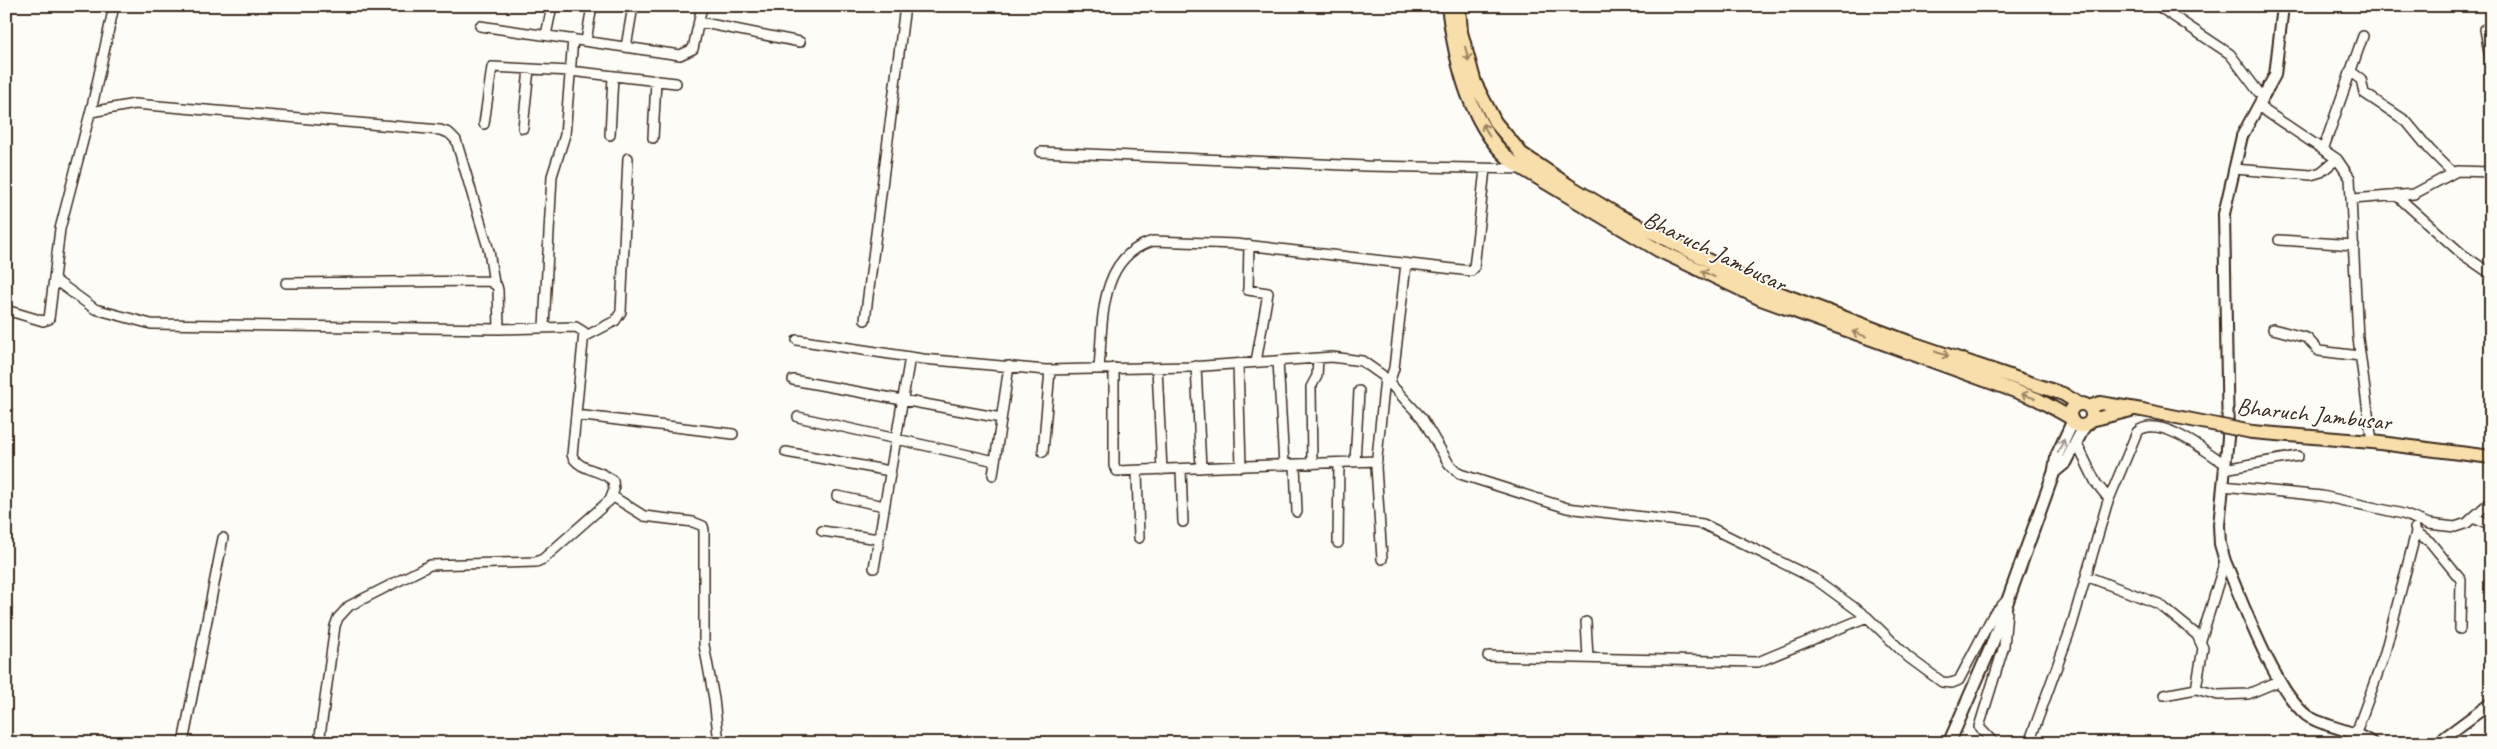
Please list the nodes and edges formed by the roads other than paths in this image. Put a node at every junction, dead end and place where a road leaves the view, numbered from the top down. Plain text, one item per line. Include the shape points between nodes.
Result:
1 (114, 6) edge
2 (552, 6) edge
3 (592, 6) edge
4 (633, 6) edge
5 (702, 6) edge
6 (905, 6) edge
7 (1448, 6) edge
8 (1459, 6) edge
9 (2158, 6) edge
10 (2283, 6) edge
11 (699, 22) junction
12 (480, 26) dead end
13 (2485, 29) dead end
14 (546, 36) junction
15 (2363, 36) dead end
16 (573, 39) junction
17 (586, 41) junction
18 (800, 42) dead end
19 (626, 47) junction
20 (2491, 64) edge
21 (528, 69) junction
22 (2350, 71) junction
23 (570, 72) junction
24 (613, 76) junction
25 (656, 80) junction
26 (676, 83) dead end
27 (2261, 102) junction
28 (91, 112) junction
29 (484, 124) dead end
30 (523, 128) dead end
31 (610, 135) dead end
32 (653, 138) dead end
33 (1518, 149) junction
34 (2323, 150) junction
35 (1041, 152) dead end
36 (1506, 157) junction
37 (628, 158) dead end
38 (2337, 159) junction
39 (1485, 169) junction
40 (2234, 169) junction
41 (1524, 170) junction
42 (2452, 172) junction
43 (2491, 172) edge
44 (2396, 196) junction
45 (2353, 199) junction
46 (2279, 240) dead end
47 (1249, 245) junction
48 (2354, 245) junction
49 (1406, 264) junction
50 (2491, 274) edge
51 (54, 280) junction
52 (286, 283) dead end
53 (494, 283) junction
54 (6, 310) edge
55 (865, 320) dead end
56 (544, 327) junction
57 (499, 329) junction
58 (2273, 330) dead end
59 (586, 336) junction
60 (797, 340) dead end
61 (2360, 356) junction
62 (910, 357) junction
63 (1318, 358) junction
64 (1278, 361) junction
65 (1256, 362) junction
66 (1238, 364) junction
67 (1009, 366) junction
68 (1196, 366) junction
69 (1114, 368) junction
70 (1157, 368) junction
71 (1099, 369) junction
72 (1050, 370) junction
73 (793, 380) dead end
74 (1387, 381) junction
75 (1359, 391) dead end
76 (903, 400) junction
77 (2084, 406) junction
78 (2138, 410) junction
79 (576, 415) junction
80 (798, 417) dead end
81 (1002, 418) junction
82 (2080, 421) junction
83 (733, 434) dead end
84 (896, 439) junction
85 (2076, 442) junction
86 (2372, 442) junction
87 (786, 452) dead end
88 (1044, 452) dead end
89 (2298, 456) dead end
90 (2491, 456) edge
91 (995, 461) junction
92 (1377, 461) junction
93 (1355, 462) junction
94 (1339, 463) junction
95 (1312, 464) junction
96 (1284, 465) junction
97 (1295, 465) junction
98 (2224, 466) junction
99 (1241, 467) junction
100 (1201, 468) junction
101 (1181, 469) junction
102 (1162, 470) junction
103 (890, 471) junction
104 (1137, 471) junction
105 (2054, 472) junction
106 (993, 475) dead end
107 (2223, 486) junction
108 (612, 496) junction
109 (837, 496) dead end
110 (2109, 499) junction
111 (2491, 501) edge
112 (884, 506) junction
113 (1297, 512) dead end
114 (2473, 518) junction
115 (2415, 519) junction
116 (1183, 522) dead end
117 (2491, 526) edge
118 (822, 531) dead end
119 (2416, 532) junction
120 (224, 538) dead end
121 (1138, 538) dead end
122 (879, 539) junction
123 (1338, 543) dead end
124 (1382, 559) dead end
125 (2225, 561) junction
126 (874, 568) dead end
127 (2086, 576) junction
128 (2008, 598) junction
129 (1864, 619) junction
130 (1586, 622) dead end
131 (2460, 629) dead end
132 (2201, 640) junction
133 (1488, 656) dead end
134 (1588, 658) junction
135 (2279, 681) junction
136 (2196, 689) junction
137 (2164, 695) dead end
138 (2491, 703) edge
139 (2356, 738) edge
140 (1951, 739) edge
141 (183, 743) edge
142 (319, 743) edge
143 (719, 743) edge
144 (1994, 743) edge
145 (2030, 743) edge
146 (2372, 743) edge
147 (2437, 743) edge

1 - 28 street
2 - 14 street
3 - 17 street
4 - 19 street
5 - 11 street
6 - 55 street
36 -> 7 main road, Bharuch Jambusar via 1488,134 1461,77
8 -> 33 main road, Bharuch Jambusar via 1461,32 1475,83 1495,122
9 - 27 street via 2230,54
10 - 27 street via 2275,75
11 - 18 street
11 - 19 street via 693,48 686,54
12 - 14 street
13 - 20 street
14 - 16 street
15 - 22 street
16 - 17 street
16 - 23 street
17 - 19 street
21 - 23 street
21 - 29 street via 490,69
21 - 30 street
22 - 34 street
22 - 42 street via 2361,79 2364,93 2400,116
23 - 24 street
23 - 56 street via 565,135 552,176
24 - 25 street
24 - 31 street
25 - 26 street
25 - 32 street
27 - 34 street
27 - 40 street via 2242,136
28 - 51 street via 60,229
28 - 53 street via 135,104 444,131 456,140 489,251
33 - 36 main road
33 -> 77 main road, Bharuch Jambusar via 1568,185 1618,215 1755,284 1908,342 2063,394
34 - 38 street
35 - 39 street
36 - 41 main road, Bharuch Jambusar
37 - 59 street via 621,312 615,321
38 - 40 street via 2321,172 2311,175
38 - 45 street via 2350,178
39 - 41 street
39 - 49 street via 1473,270
40 - 98 street via 2224,214 2228,438
82 -> 41 main road, Bharuch Jambusar via 2037,399 1761,298 1658,250
42 - 43 street
42 - 44 street via 2418,192
44 - 45 street
44 - 50 street via 2462,254
45 - 48 street
46 - 48 street
47 - 49 street
47 - 65 street via 1248,290 1268,293
47 - 71 street via 1153,241 1130,251 1110,281
48 - 61 street
49 - 74 street via 1394,368
51 - 54 street via 51,315 47,321
51 - 57 street via 95,309 151,324
52 - 53 street
53 - 57 street via 498,290
56 - 57 street
56 - 59 street via 576,326
58 - 61 street via 2307,338 2319,351
59 - 79 street
60 - 62 street
61 - 86 street
62 - 67 street
62 - 76 street
63 - 64 street
63 - 74 street via 1362,361
63 - 95 street via 1311,387
64 - 65 street
64 - 96 street
65 - 66 street
66 - 68 street
66 - 99 street
67 - 72 street
67 - 81 street
68 - 70 street
68 - 100 street
69 - 70 street
69 - 71 street
69 - 104 street via 1114,466 1120,471
70 - 102 street
71 - 72 street
72 - 88 street
73 - 76 street
74 - 92 street
74 - 129 street via 1425,422 1449,464 1460,474 1567,508 1699,522 1811,576
75 - 93 street
76 - 81 street
76 - 84 street
77 - 78 main road, Bharuch Jambusar via 2100,403
77 - 82 main road via 2092,413
77 - 82 main road via 2073,408
78 - 82 main road, Bharuch Jambusar
78 - 86 main road, Bharuch Jambusar, bridge via 2252,432
79 - 83 street
79 - 108 street via 572,449 574,461 609,477 613,481
80 - 84 street
81 - 91 street
82 - 85 main road
105 -> 82 main road via 2056,458
84 - 91 street
84 - 103 street
85 - 105 main road via 2064,463
85 - 110 street via 2096,483
86 - 90 main road, Bharuch Jambusar
87 - 103 street
89 - 98 street
91 - 106 street
92 - 93 street
92 - 124 street
93 - 94 street
94 - 95 street
94 - 123 street
95 - 97 street
96 - 97 street
96 - 99 street
97 - 113 street
98 - 107 street
98 - 110 street via 2180,435 2143,428 2135,435
99 - 100 street
100 - 101 street
101 - 102 street
101 - 116 street
102 - 104 street
103 - 112 street
104 - 121 street
105 - 128 main road
107 - 115 street via 2322,496
107 - 125 street via 2219,525
108 - 142 street via 536,562 430,565 343,611 335,626
108 - 143 street via 644,516 703,526 703,641
109 - 112 street
110 - 127 street
111 - 114 street
112 - 122 street
114 - 115 street via 2460,527
114 - 117 street
115 - 119 street
118 - 122 street
119 - 131 street via 2430,542 2460,580
119 - 139 street via 2384,656
120 - 141 street
122 - 126 street
125 - 132 street
125 - 135 street
127 - 132 street via 2163,606
127 - 145 street
128 - 129 street via 1993,615 1959,680 1952,683 1942,682
128 - 140 main road via 1991,647
128 - 144 street via 2004,646 1979,727
129 - 134 street via 1758,662
130 - 134 street
132 - 136 street via 2203,648
133 - 134 street
135 - 136 street via 2242,695 2218,695
135 - 139 street via 2306,715
136 - 137 street
138 - 147 street
139 - 146 street

